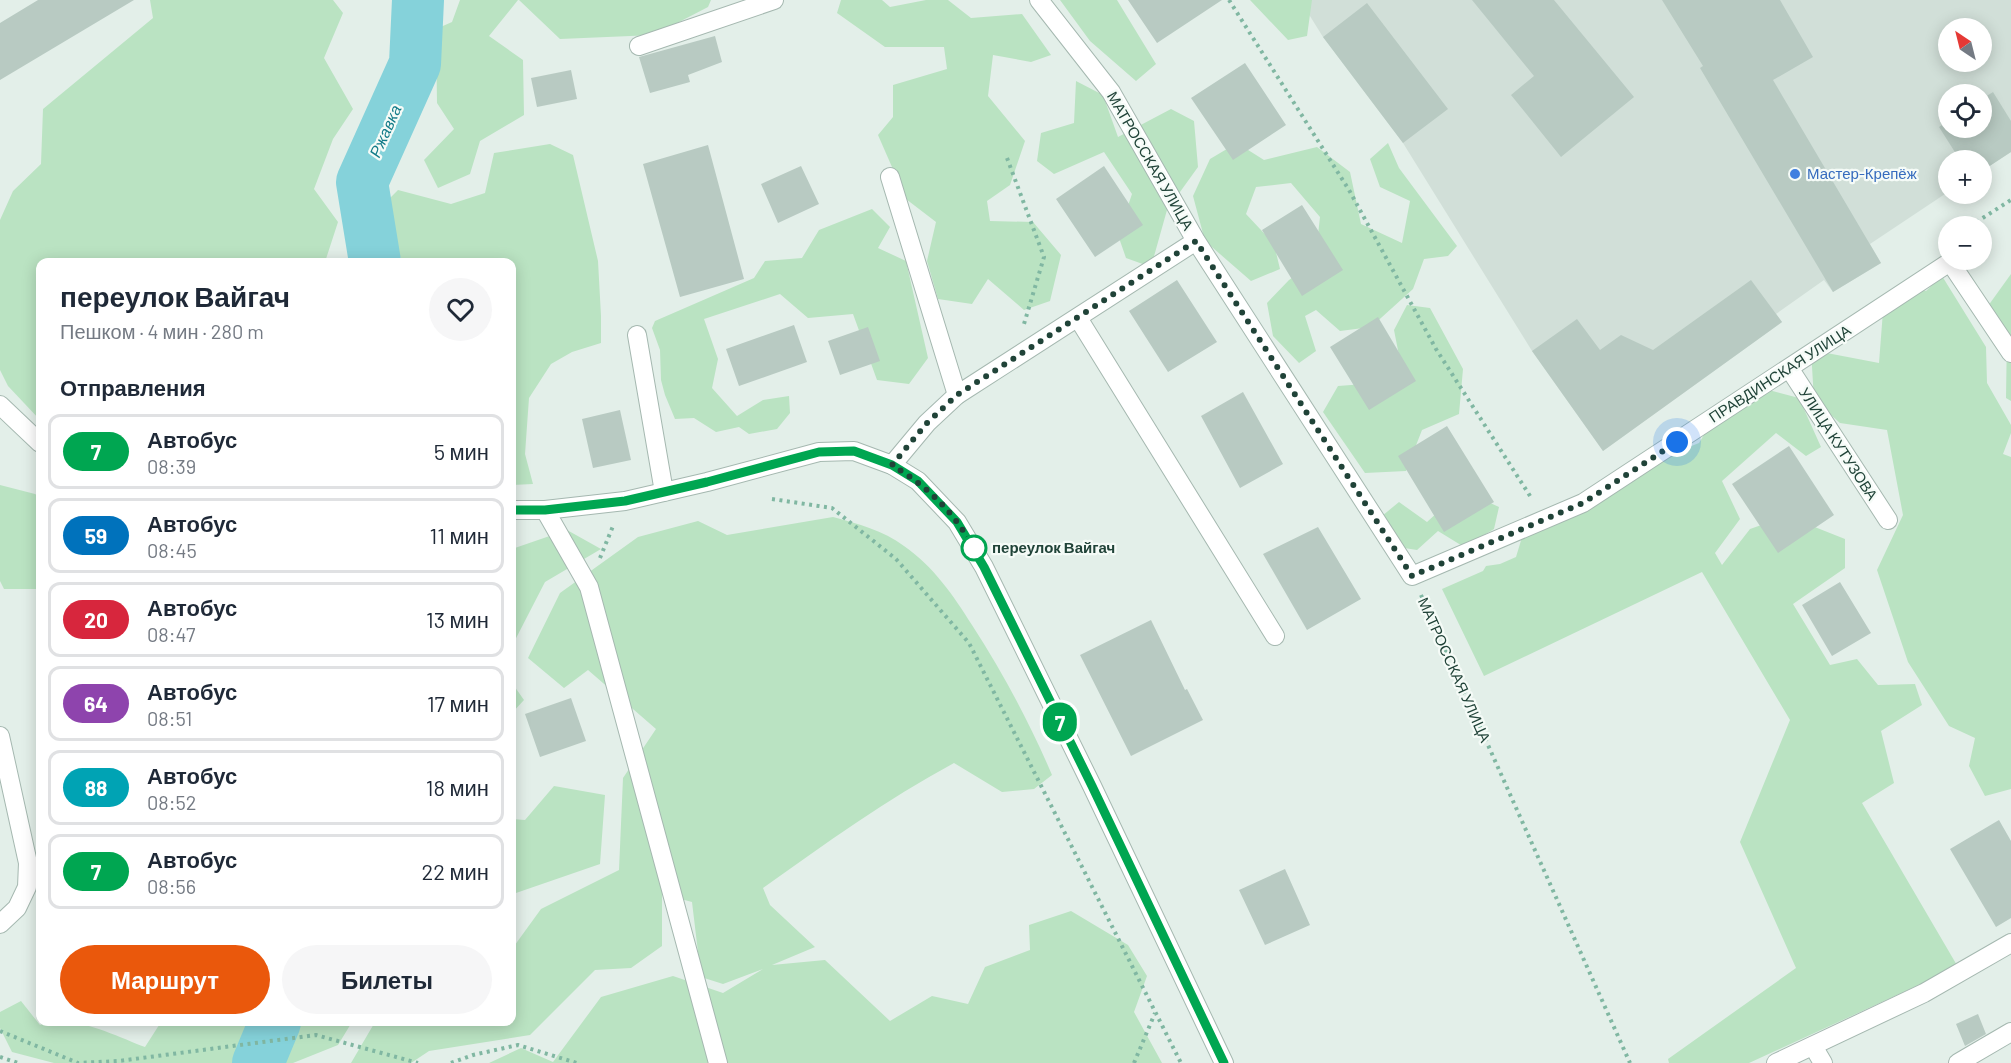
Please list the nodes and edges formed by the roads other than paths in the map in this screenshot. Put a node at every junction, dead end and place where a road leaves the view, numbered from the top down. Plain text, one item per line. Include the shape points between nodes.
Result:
1 (774, 0) edge
2 (1039, 0) edge
3 (639, 46) dead end
4 (890, 177) dead end
5 (1196, 241) junction
6 (1078, 318) junction
7 (637, 335) dead end
8 (2011, 353) edge
9 (1789, 368) junction
10 (957, 395) junction
11 (0, 405) edge
12 (36, 439) edge
13 (892, 465) junction
14 (664, 492) junction
15 (516, 510) edge
16 (545, 510) junction
17 (1888, 520) dead end
18 (1412, 576) joint
19 (1275, 636) dead end
20 (0, 736) edge
21 (0, 924) edge
22 (2011, 943) edge
23 (2011, 1032) edge
24 (1813, 1046) junction
25 (718, 1063) edge
26 (1224, 1063) edge
27 (1776, 1063) edge
28 (1823, 1063) edge
29 (1958, 1063) edge

1 - 3 street
2 - 5 street, МАТРОССКАЯ УЛИЦА via 1112,92
4 - 10 street
5 - 6 street
5 - 18 street, МАТРОССКАЯ УЛИЦА
6 - 10 street
6 - 19 street
7 - 14 street
8 - 9 street, ПРАВДИНСКАЯ УЛИЦА via 1950,262
9 - 17 street, УЛИЦА КУТУЗОВА
9 - 18 street, ПРАВДИНСКАЯ УЛИЦА via 1583,503
10 - 13 street
11 - 12 street
13 - 14 street via 854,451 819,452
13 - 26 street via 918,481 938,500 974,547
14 - 16 street via 625,501
15 - 16 street
16 - 25 street via 588,587
20 - 21 street via 28,863 27,887 17,908
22 - 24 street via 1924,993
23 - 29 street
24 - 27 street
24 - 28 street

